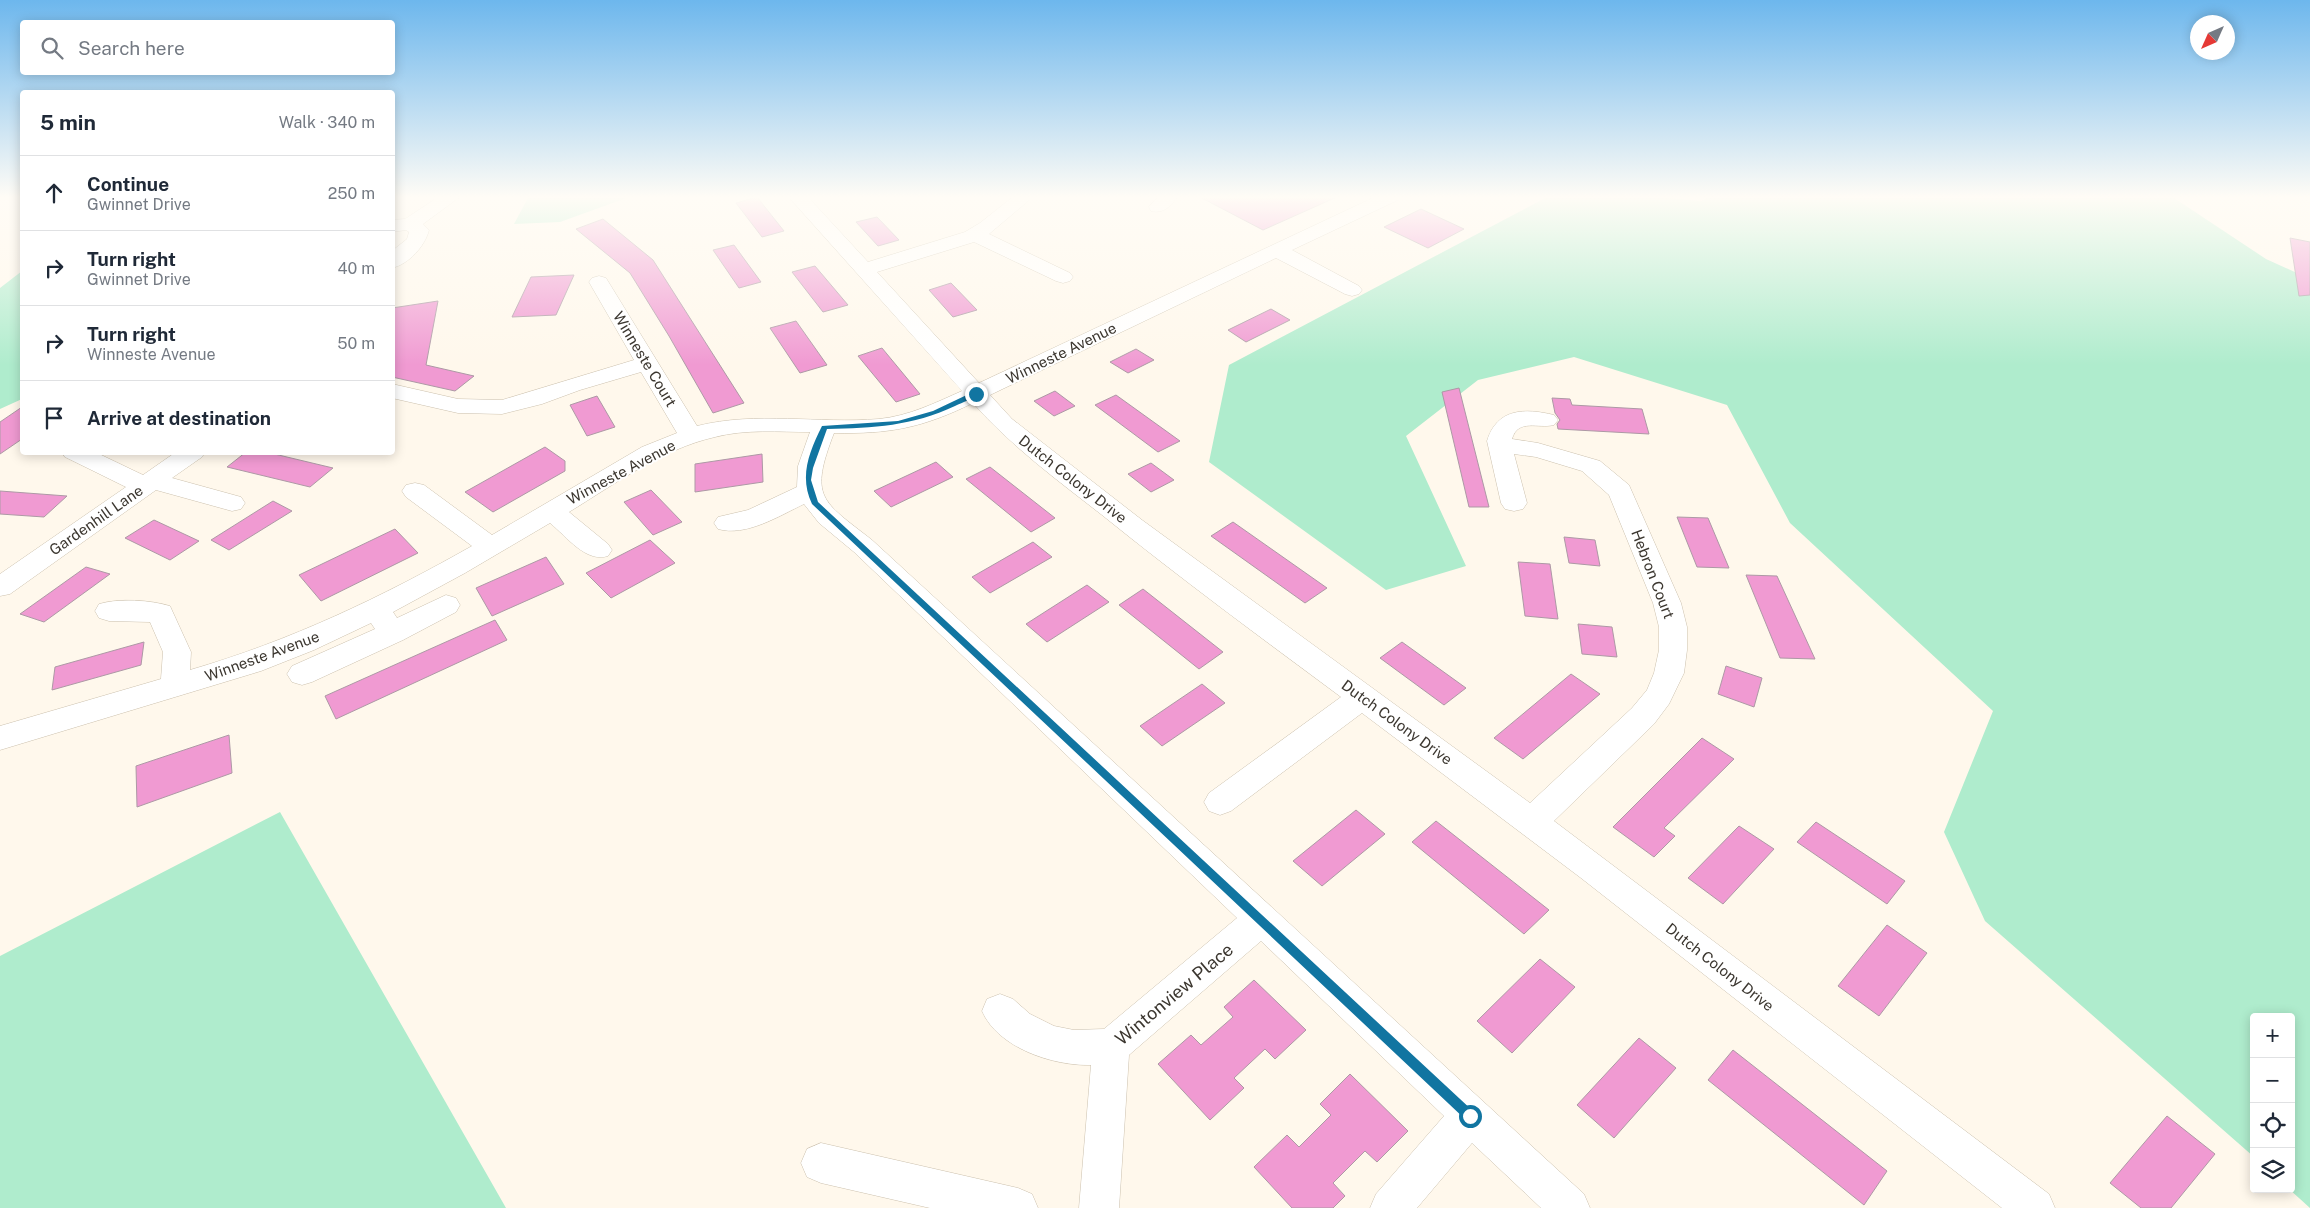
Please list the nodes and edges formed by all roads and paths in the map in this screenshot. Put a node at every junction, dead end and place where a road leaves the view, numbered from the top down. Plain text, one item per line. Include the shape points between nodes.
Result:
1 (848, 252) edge
2 (922, 252) edge
3 (1012, 252) edge
4 (1271, 252) edge
5 (1281, 252) edge
6 (864, 270) junction
7 (1063, 277) dead end
8 (599, 282) dead end
9 (1352, 290) dead end
10 (647, 363) junction
11 (395, 392) edge
12 (976, 394) junction
13 (1546, 420) dead end
14 (824, 427) junction
15 (691, 436) junction
16 (1500, 445) junction
17 (81, 455) edge
18 (189, 455) edge
19 (148, 484) junction
20 (415, 492) dead end
21 (810, 492) junction
22 (1514, 502) dead end
23 (232, 503) dead end
24 (551, 510) junction
25 (727, 523) dead end
26 (490, 546) junction
27 (599, 550) dead end
28 (0, 587) edge
29 (446, 605) dead end
30 (376, 610) junction
31 (110, 611) dead end
32 (393, 633) junction
33 (302, 674) dead end
34 (175, 686) junction
35 (1362, 697) junction
36 (0, 738) edge
37 (1220, 802) dead end
38 (1532, 822) junction
39 (1261, 919) junction
40 (1000, 1011) dead end
41 (1111, 1047) junction
42 (1470, 1116) junction
43 (820, 1163) dead end
44 (1018, 1208) edge
45 (1098, 1208) edge
46 (1390, 1208) edge
47 (1570, 1208) edge
48 (2035, 1208) edge

1 - 6 street, Dutch Colony Drive
2 - 6 street
3 - 7 street
4 - 12 street, Winneste Avenue
5 - 9 street
6 - 12 street, Dutch Colony Drive
8 - 10 street, Winneste Court
10 - 11 street via 502,406 458,406
10 - 15 street, Winneste Court
12 - 14 street, Winneste Avenue via 936,412 899,423
12 - 35 street, Dutch Colony Drive via 1030,446 1165,552
13 - 16 street via 1522,417 1512,420 1502,430
14 - 15 street, Winneste Avenue via 739,426
14 - 21 street via 809,468
15 - 24 street, Winneste Avenue via 651,452
16 - 22 street
16 - 38 street, Hebron Court via 1538,450 1591,466 1620,491 1667,603 1673,627 1674,650 1669,674 1658,696 1643,716
17 - 19 street
18 - 19 street, Gardenhill Lane
19 - 23 street
19 - 28 street, Gardenhill Lane
20 - 26 street
21 - 25 street via 755,517
21 - 39 street via 823,512
24 - 26 street, Winneste Avenue
24 - 27 street
26 - 30 street, Winneste Avenue
29 - 32 street
30 - 32 street
30 - 34 street, Winneste Avenue via 289,649
31 - 34 street via 160,613 177,652
32 - 33 street
34 - 36 street, Winneste Avenue
35 - 37 street
35 - 38 street, Dutch Colony Drive
38 - 48 street, Dutch Colony Drive
39 - 41 street, Wintonview Place
39 - 42 street
40 - 41 street, Wintonview Place via 1017,1026 1049,1043 1074,1048
41 - 45 street
42 - 46 street
42 - 47 street
43 - 44 street

